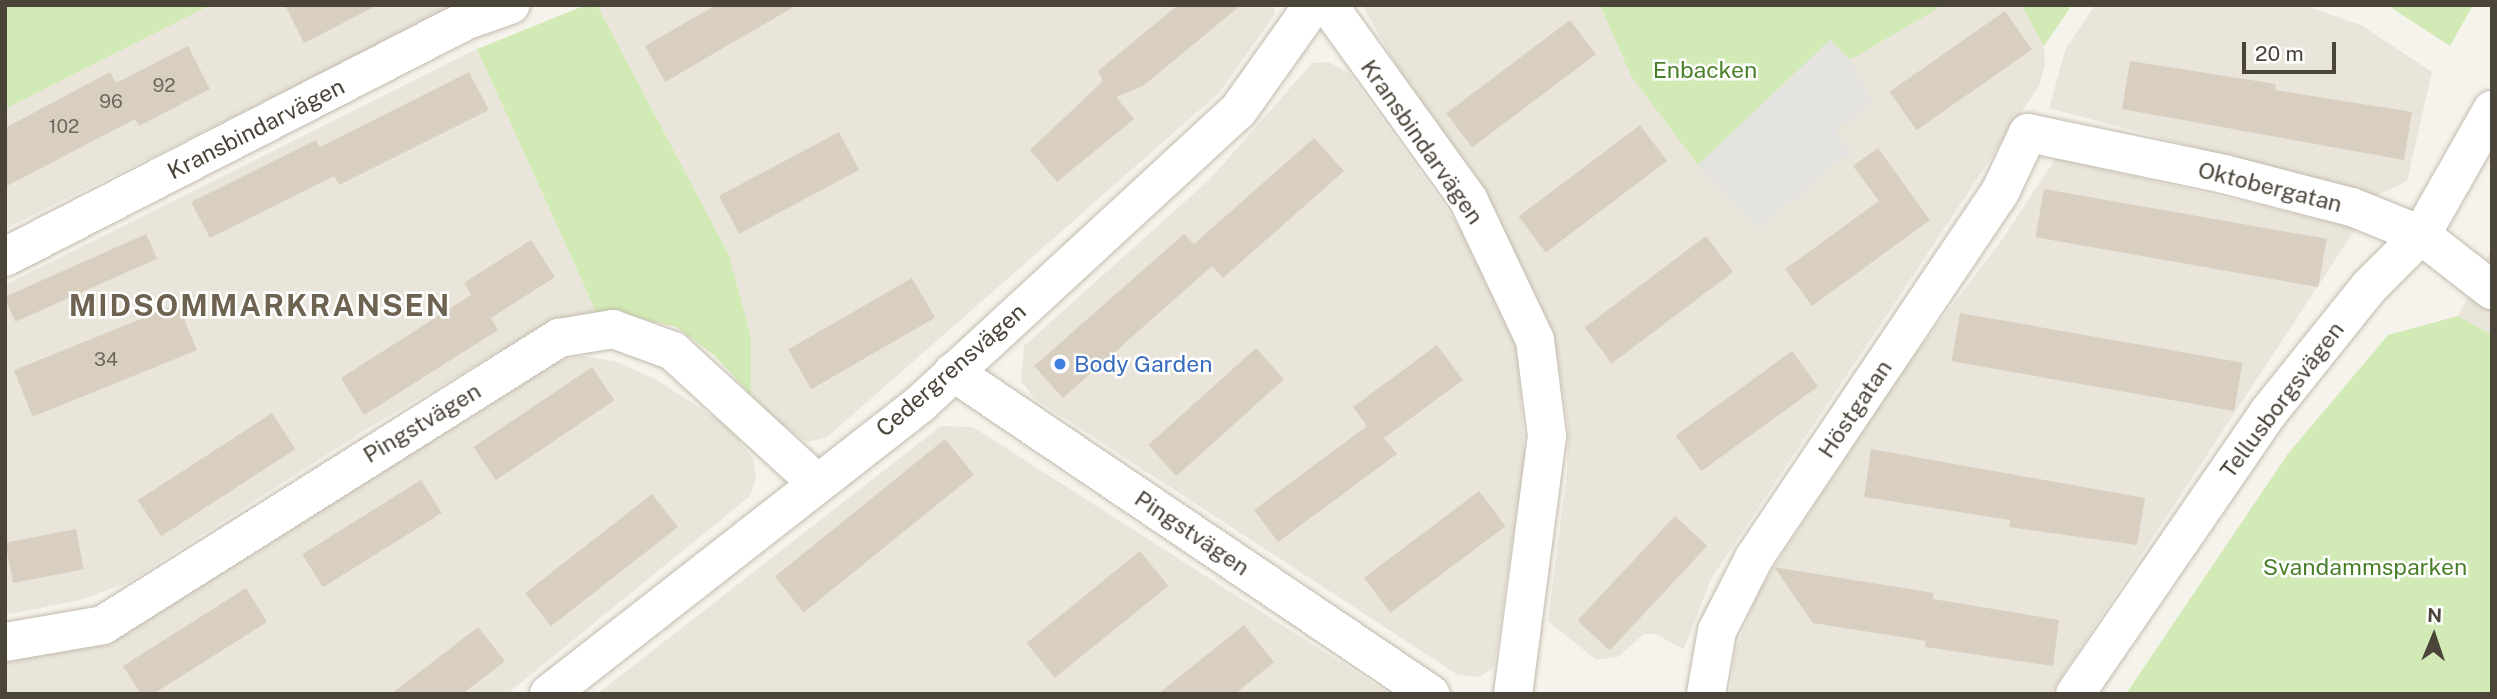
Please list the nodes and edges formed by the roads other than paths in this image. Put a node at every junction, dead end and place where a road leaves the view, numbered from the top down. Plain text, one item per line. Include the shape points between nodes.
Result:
1 (510, 5) edge
2 (1313, 5) edge
3 (1328, 5) edge
4 (2492, 110) edge
5 (2028, 134) joint
6 (2421, 235) junction
7 (5, 257) edge
8 (2492, 290) edge
9 (953, 372) junction
10 (817, 483) junction
11 (5, 642) edge
12 (550, 694) edge
13 (1430, 694) edge
14 (1513, 694) edge
15 (1706, 694) edge
16 (2075, 694) edge

1 - 7 street, Kransbindarvägen via 467,20
2 - 9 street, Cedergrensvägen via 1238,111
3 - 14 street, Kransbindarvägen via 1468,199 1535,340 1547,436
4 - 6 street, Tellusborgsvägen
5 - 6 street, Oktobergatan via 2224,174 2339,204
5 - 15 street, Höstgatan via 2001,190 1754,558 1717,631
6 - 8 street, Oktobergatan
6 - 16 street, Tellusborgsvägen via 2369,287 2268,412
9 - 10 street, Cedergrensvägen
9 - 13 street, Pingstvägen
10 - 11 street, Pingstvägen via 673,351 612,329 559,338 103,625
10 - 12 street, Cedergrensvägen

